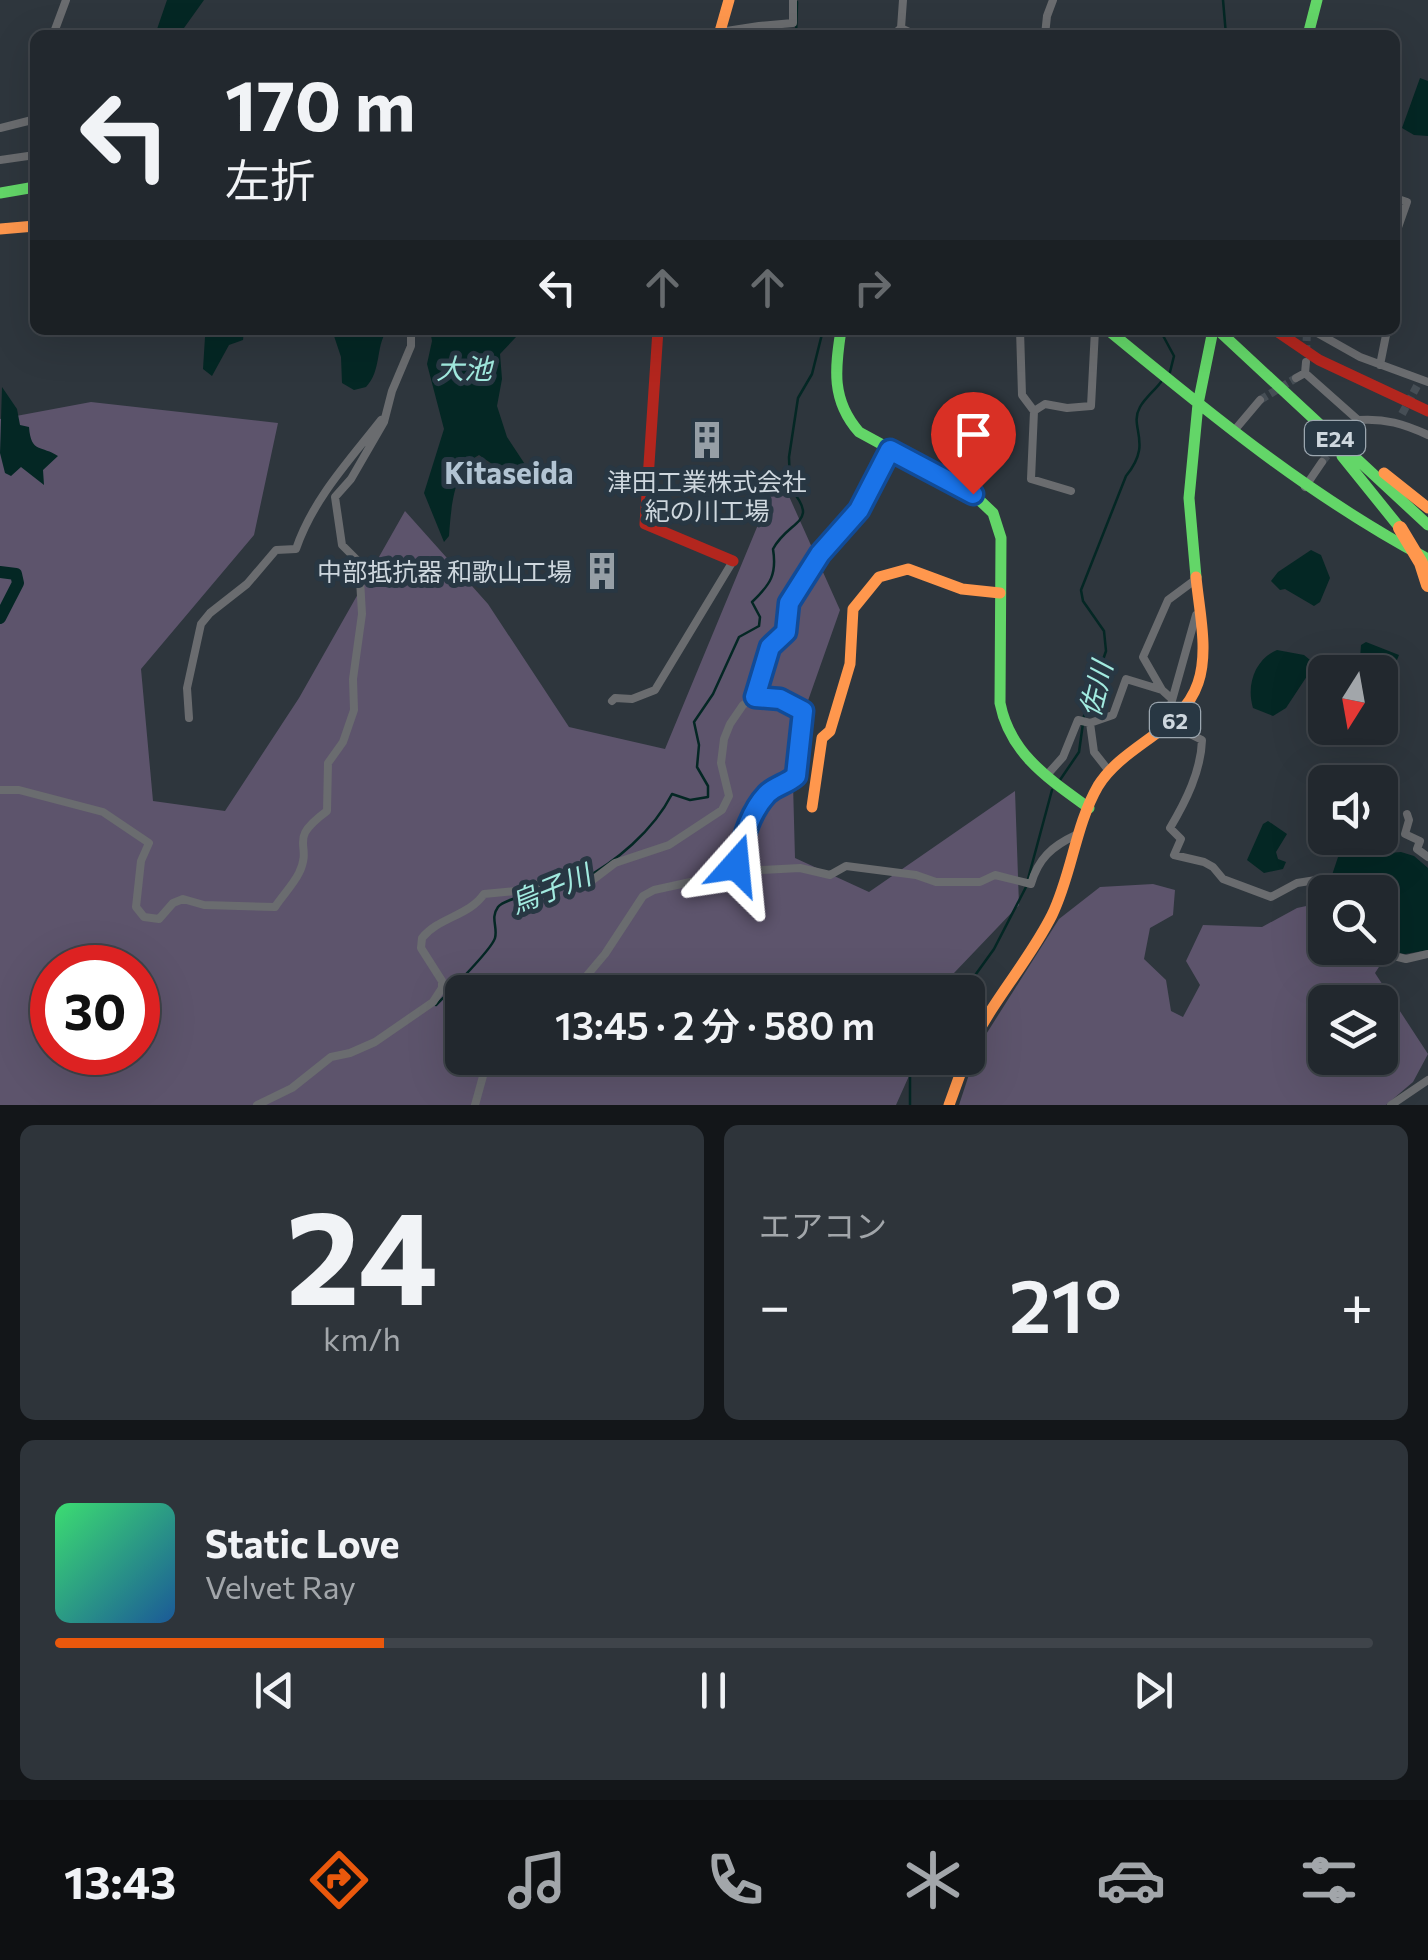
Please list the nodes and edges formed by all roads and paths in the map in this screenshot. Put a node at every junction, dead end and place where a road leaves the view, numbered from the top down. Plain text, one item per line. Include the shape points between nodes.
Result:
1 (66, 0) edge
2 (730, 0) edge
3 (793, 0) edge
4 (903, 0) edge
5 (1054, 0) edge
6 (1317, 0) edge
7 (901, 28) junction
8 (55, 30) edge
9 (721, 30) edge
10 (760, 30) edge
11 (899, 30) edge
12 (905, 30) edge
13 (1045, 30) edge
14 (1309, 30) edge
15 (30, 120) edge
16 (0, 128) edge
17 (30, 156) edge
18 (0, 160) edge
19 (30, 188) edge
20 (0, 193) edge
21 (1400, 200) edge
22 (1400, 222) edge
23 (30, 227) edge
24 (0, 230) edge
25 (412, 335) edge
26 (658, 335) edge
27 (840, 335) edge
28 (1020, 335) edge
29 (1094, 335) edge
30 (1114, 335) edge
31 (1218, 335) edge
32 (1221, 335) edge
33 (1282, 335) edge
34 (1298, 335) edge
35 (1316, 335) edge
36 (1386, 335) edge
37 (1241, 351) junction
38 (1306, 362) tunnel mouth
39 (1380, 365) junction
40 (1305, 372) junction
41 (1296, 378) tunnel mouth
42 (1421, 383) edge
43 (1260, 400) tunnel mouth
44 (1428, 401) edge
45 (1198, 404) junction
46 (1298, 404) junction
47 (1034, 411) junction
48 (387, 412) junction
49 (1428, 412) edge
50 (1358, 420) junction
51 (1348, 430) tunnel mouth
52 (1233, 432) junction
53 (1428, 435) edge
54 (890, 450) junction
55 (1322, 462) tunnel mouth
56 (1304, 487) junction
57 (1071, 491) dead end
58 (1428, 508) edge
59 (1428, 525) edge
60 (1428, 559) edge
61 (733, 561) joint
62 (1196, 580) junction
63 (1428, 585) edge
64 (1000, 593) junction
65 (1198, 606) junction
66 (1162, 690) junction
67 (755, 697) junction
68 (1172, 699) junction
69 (612, 701) dead end
70 (190, 718) dead end
71 (1086, 722) junction
72 (1164, 729) junction
73 (1109, 771) junction
74 (1048, 778) junction
75 (0, 790) edge
76 (812, 807) dead end
77 (1089, 808) junction
78 (1406, 814) dead end
79 (1080, 834) junction
80 (1428, 858) edge
81 (734, 872) junction
82 (1308, 880) edge
83 (1428, 954) edge
84 (1398, 956) edge
85 (587, 975) edge
86 (985, 1024) edge
87 (483, 1075) edge
88 (960, 1075) edge
89 (1428, 1080) edge
90 (257, 1105) edge
91 (475, 1105) edge
92 (950, 1105) edge
93 (1391, 1105) edge

1 - 8 street
2 - 9 main road
3 - 10 street via 793,23
4 - 7 street
5 - 13 street
6 - 14 main road
7 - 11 street
7 - 12 street
15 - 16 street
17 - 18 street
19 - 20 main road
21 - 22 street via 1407,202
23 - 24 main road
25 - 48 street
26 - 61 main road via 645,524
27 - 54 main road via 834,380 839,408 858,432
28 - 47 street via 1022,395
29 - 47 street via 1091,406 1044,404
30 - 45 main road
31 - 45 main road, 62
32 - 37 main road, E24
33 - 49 main road
34 - 44 main road
35 - 39 street
36 - 39 street
37 - 46 main road, E24
37 - 63 main road, bridge via 1318,429 1400,528
38 - 40 street
39 - 42 street
40 - 41 street
40 - 50 street
43 - 52 street
45 - 52 main road
45 - 62 main road, 62 via 1189,498
46 - 58 main road
46 - 59 main road, E24
47 - 57 street via 1031,479
48 - 70 street via 322,492 296,549 276,550 201,624 187,688
48 - 75 street via 366,456 335,496 340,540 358,562 362,591 351,725 328,763 327,810 308,824 298,874 275,907 204,906 182,899 159,919 144,917 136,907 148,843 103,812
50 - 51 street
50 - 53 street via 1401,418
52 - 56 main road
54 - 64 main road via 993,514 1001,538
54 - 67 street via 859,510 789,603 786,632 770,647
55 - 56 street
56 - 60 main road
61 - 69 street via 655,690
62 - 65 main road, 62
62 - 66 street via 1168,600 1145,652
64 - 74 main road via 1004,727 1016,749
64 - 76 main road via 962,589 908,570 879,577 853,609 850,664 830,731 822,738
65 - 68 street
65 - 72 main road, 62 via 1201,683
66 - 68 street
66 - 71 street via 1126,680 1113,714
67 - 81 street via 790,702 803,711 804,724 796,776 773,789 750,819
67 - 90 street via 734,716 724,739 721,764 729,796 722,810 669,845 615,863 586,885 489,891 472,908 431,928 420,944 442,982 433,1002 375,1042 331,1057
68 - 72 street
71 - 73 street via 1094,752
71 - 74 street via 1076,723
72 - 73 main road, 62
72 - 82 street via 1202,740 1194,780 1170,828 1181,840 1174,855 1204,862 1223,879 1272,897
73 - 77 main road, 62
74 - 77 main road
77 - 79 main road, 62
78 - 80 street via 1406,834 1420,841 1417,848
79 - 81 street via 1058,844 1026,883 995,875 980,882 936,882 846,866 830,875 800,868
79 - 86 main road, 62 via 1052,914
81 - 85 street via 643,896
83 - 84 street
87 - 91 street
88 - 92 main road, 62
89 - 93 street

